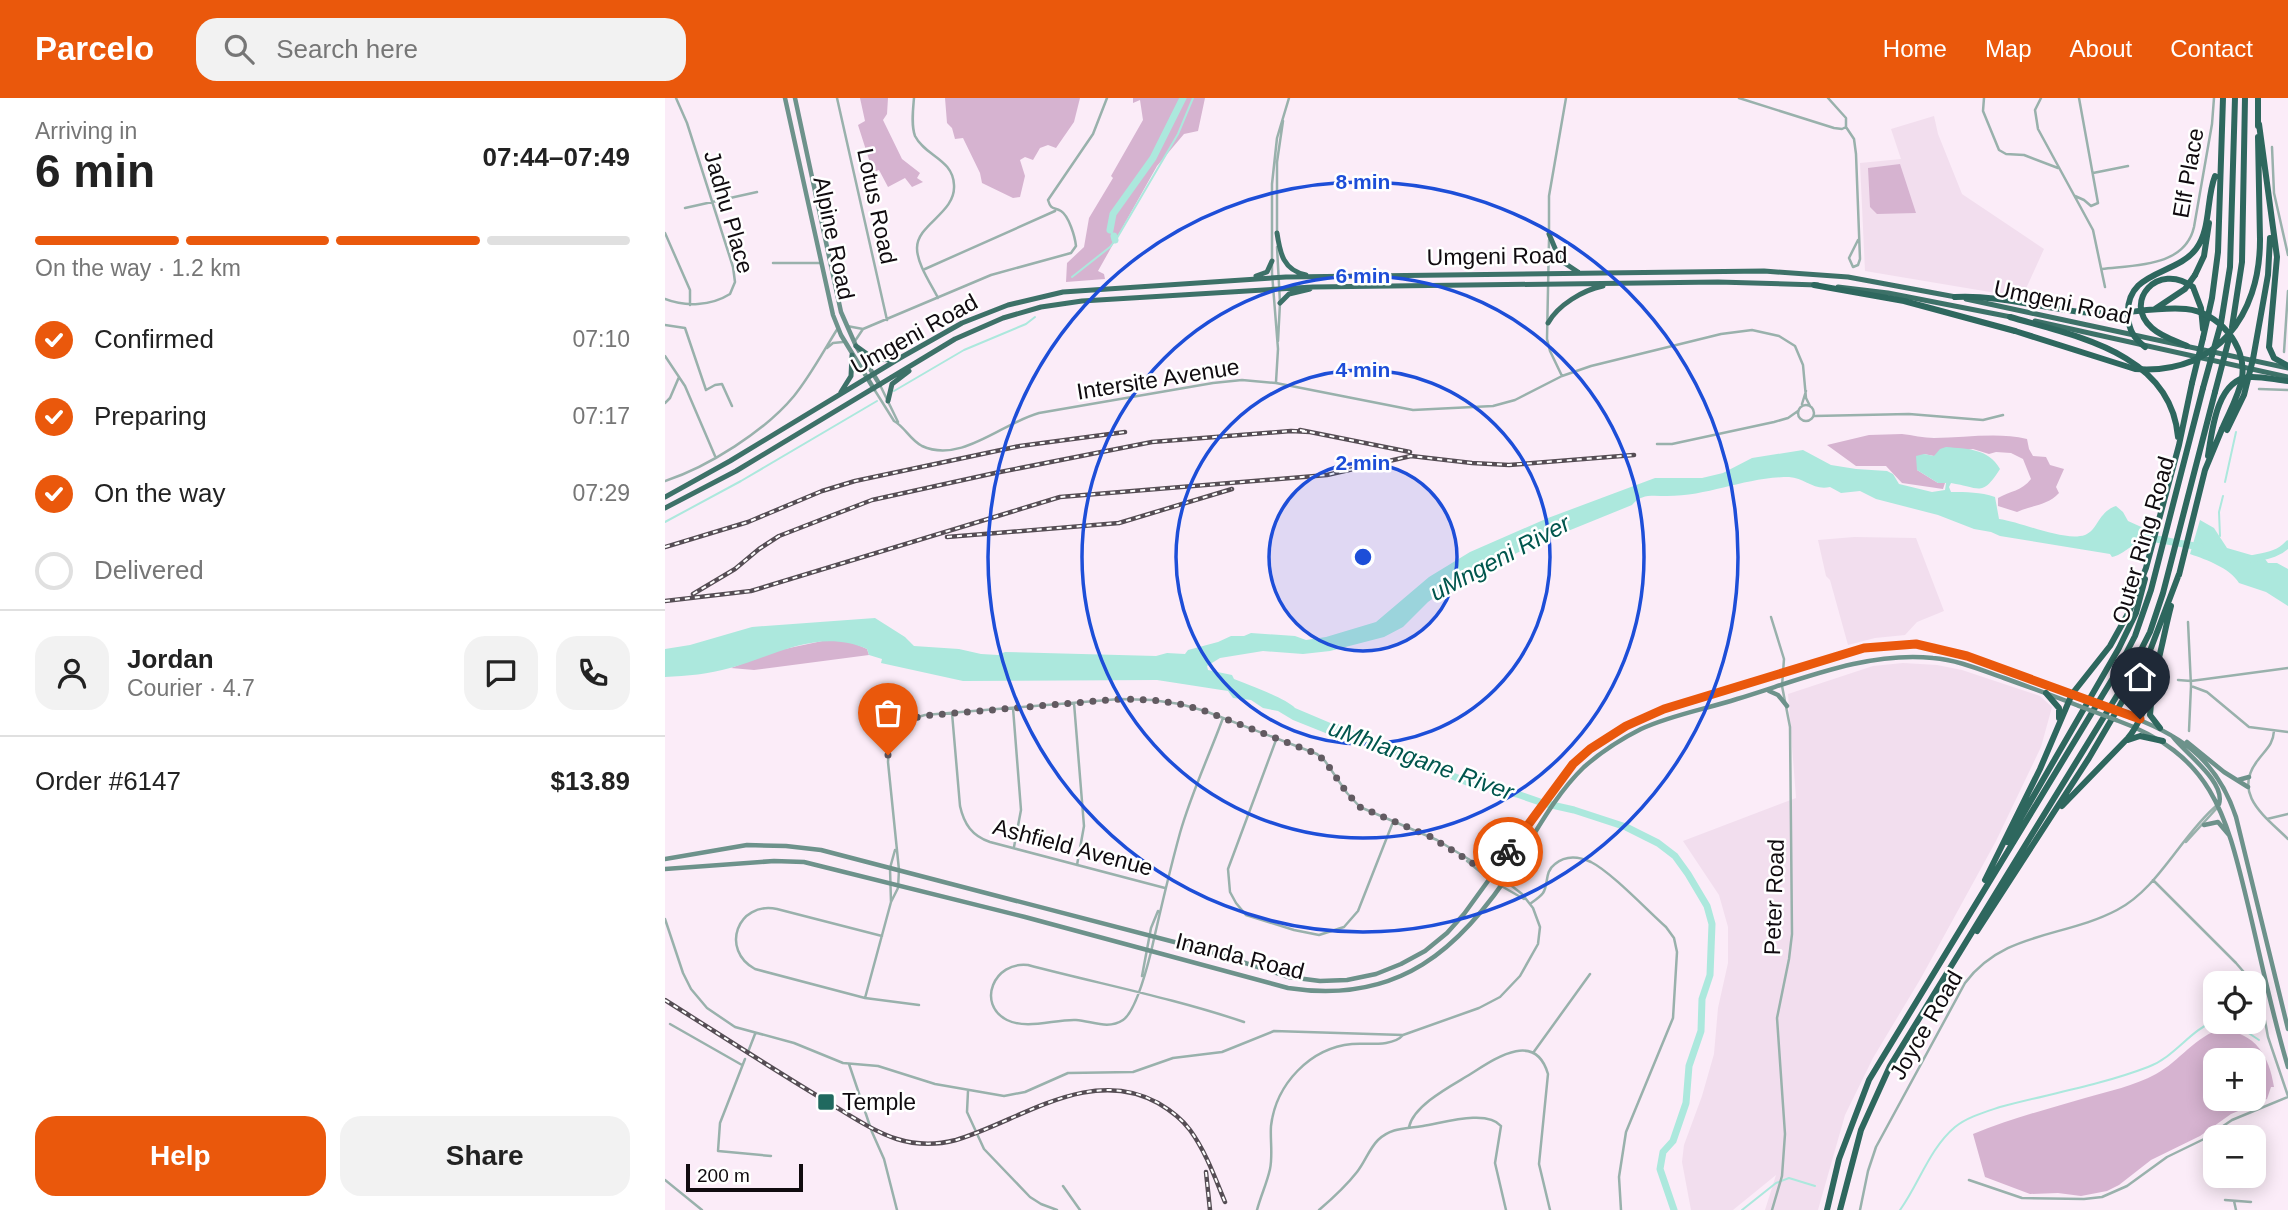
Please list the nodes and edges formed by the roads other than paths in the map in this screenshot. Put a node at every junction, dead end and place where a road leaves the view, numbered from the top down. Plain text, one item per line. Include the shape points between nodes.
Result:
1 (676, 98) edge
2 (785, 98) edge
3 (795, 98) edge
4 (837, 98) edge
5 (914, 98) edge
6 (1107, 98) edge
7 (1289, 98) edge
8 (1566, 98) edge
9 (1739, 98) edge
10 (1828, 98) edge
11 (1984, 98) edge
12 (2041, 98) edge
13 (2079, 98) edge
14 (2214, 98) edge
15 (2223, 98) edge
16 (2235, 98) edge
17 (2245, 98) edge
18 (2258, 98) edge
19 (1283, 118) junction
20 (2259, 124) junction
21 (1846, 127) junction
22 (2221, 138) junction
23 (805, 145) junction
24 (2272, 147) dead end
25 (799, 159) junction
26 (2128, 166) dead end
27 (2058, 168) junction
28 (2093, 173) junction
29 (2215, 176) junction
30 (757, 192) dead end
31 (2075, 196) junction
32 (711, 201) junction
33 (685, 208) dead end
34 (1055, 211) junction
35 (2271, 226) junction
36 (665, 233) edge
37 (1277, 233) junction
38 (1549, 234) junction
39 (1858, 240) junction
40 (2288, 255) edge
41 (1272, 261) junction
42 (773, 263) dead end
43 (821, 263) junction
44 (925, 269) junction
45 (2102, 269) junction
46 (1549, 273) junction
47 (1579, 273) junction
48 (1314, 277) junction
49 (1275, 278) junction
50 (1247, 279) junction
51 (1616, 283) junction
52 (1549, 284) junction
53 (1814, 285) junction
54 (1313, 287) junction
55 (2105, 287) dead end
56 (1277, 288) junction
57 (2288, 291) edge
58 (1955, 297) junction
59 (938, 298) junction
60 (665, 299) edge
61 (1280, 303) junction
62 (690, 305) junction
63 (2153, 310) junction
64 (2287, 310) edge
65 (2010, 317) junction
66 (887, 320) junction
67 (1548, 323) junction
68 (665, 325) edge
69 (845, 326) junction
70 (838, 328) junction
71 (863, 329) junction
72 (2132, 335) junction
73 (2203, 336) junction
74 (952, 341) junction
75 (1278, 341) junction
76 (845, 342) junction
77 (855, 345) junction
78 (2187, 346) junction
79 (2145, 347) junction
80 (2200, 349) junction
81 (825, 350) junction
82 (2284, 352) dead end
83 (852, 355) junction
84 (666, 358) edge
85 (899, 358) junction
86 (2288, 367) edge
87 (873, 374) junction
88 (1562, 376) junction
89 (679, 377) junction
90 (867, 378) junction
91 (2288, 379) edge
92 (1276, 383) junction
93 (877, 387) junction
94 (2259, 389) dead end
95 (2288, 390) edge
96 (1806, 391) junction
97 (837, 397) junction
98 (888, 401) junction
99 (665, 404) edge
100 (732, 406) dead end
101 (1802, 406) junction
102 (1809, 406) junction
103 (1798, 411) junction
104 (2003, 415) dead end
105 (1814, 416) junction
106 (1788, 418) junction
107 (1799, 418) junction
108 (898, 422) junction
109 (2224, 429) junction
110 (1657, 444) dead end
111 (2179, 446) junction
112 (716, 457) junction
113 (2207, 467) junction
114 (665, 481) edge
115 (665, 497) edge
116 (665, 508) edge
117 (2145, 588) junction
118 (2172, 595) junction
119 (1771, 617) dead end
120 (2188, 622) dead end
121 (2157, 662) junction
122 (2288, 668) edge
123 (1784, 671) junction
124 (2178, 680) dead end
125 (2191, 683) junction
126 (1782, 686) junction
127 (1767, 690) junction
128 (2046, 694) joint
129 (2072, 694) junction
130 (2056, 701) junction
131 (2068, 702) junction
132 (1074, 703) junction
133 (1787, 706) junction
134 (1013, 708) junction
135 (952, 713) junction
136 (1223, 718) junction
137 (2140, 719) junction
138 (2136, 727) junction
139 (2160, 728) junction
140 (2057, 730) junction
141 (2189, 731) dead end
142 (2274, 731) junction
143 (2288, 732) edge
144 (2171, 734) junction
145 (1277, 738) junction
146 (2163, 741) junction
147 (2123, 744) junction
148 (2249, 777) junction
149 (2237, 780) junction
150 (2248, 787) junction
151 (2218, 804) junction
152 (2233, 809) junction
153 (2288, 814) edge
154 (2267, 819) junction
155 (2049, 820) junction
156 (1393, 822) junction
157 (2204, 825) junction
158 (2231, 839) junction
159 (2288, 839) edge
160 (2183, 844) junction
161 (1014, 848) junction
162 (896, 849) junction
163 (665, 851) edge
164 (667, 858) edge
165 (1077, 865) junction
166 (890, 868) junction
167 (665, 869) edge
168 (899, 871) junction
169 (1988, 873) junction
170 (1490, 877) junction
171 (2152, 879) junction
172 (890, 881) junction
173 (1502, 883) junction
174 (898, 884) junction
175 (1165, 888) junction
176 (891, 902) junction
177 (1530, 904) junction
178 (1968, 914) junction
179 (665, 919) edge
180 (882, 936) junction
181 (1152, 936) junction
182 (1148, 954) junction
183 (1957, 958) junction
184 (1590, 974) dead end
185 (1137, 993) junction
186 (865, 998) junction
187 (919, 1005) dead end
188 (1244, 1023) dead end
189 (670, 1024) dead end
190 (2288, 1029) edge
191 (755, 1034) junction
192 (1403, 1035) junction
193 (748, 1052) dead end
194 (1533, 1053) junction
195 (745, 1059) dead end
196 (849, 1064) junction
197 (742, 1065) junction
198 (2288, 1066) edge
199 (968, 1091) junction
200 (2288, 1096) edge
201 (1409, 1127) junction
202 (771, 1156) dead end
203 (665, 1180) edge
204 (1969, 1180) dead end
205 (1063, 1186) dead end
206 (2225, 1200) dead end
207 (2234, 1200) junction
208 (2251, 1202) dead end
209 (702, 1210) edge
210 (897, 1210) edge
211 (1057, 1210) edge
212 (1080, 1210) edge
213 (1257, 1210) edge
214 (1319, 1210) edge
215 (1506, 1210) edge
216 (1550, 1210) edge
217 (1621, 1210) edge
218 (1772, 1210) edge
219 (1827, 1210) edge
220 (1840, 1210) edge
221 (1860, 1210) edge
222 (2236, 1210) edge

1 - 32 street, Jadhu Place
2 - 25 main road, Alpine Road
3 - 23 main road, Alpine Road
4 - 66 street, Lotus Road
5 - 44 street via 914,133 946,163 954,182 951,201 918,243
6 - 34 street via 1093,134 1049,197
7 - 19 street
8 - 38 street via 1549,195
9 - 21 street via 1834,128
10 - 21 street via 1846,117
11 - 27 street via 1983,111 1999,150
12 - 27 street via 2035,121
13 - 28 street
14 - 45 street, Elf Place via 2189,243 2165,259
15 - 22 highway
16 - 117 highway, Outer Ring Road, bridge via 2230,260 2221,323
17 - 183 highway, Outer Ring Road, bridge via 2242,262 2232,327 2163,593 2146,641 2121,689
18 - 20 highway
19 - 37 street via 1277,162
19 - 41 street via 1272,184
20 - 35 highway
20 - 53 highway, bridge via 2257,282 2233,330 2190,361 2135,369 1904,301
21 - 39 street via 1856,144
22 - 29 highway
22 - 73 highway via 2218,260
23 - 25 main road via 804,158
23 - 69 main road, Alpine Road
24 - 40 street via 2274,193
25 - 43 main road, Alpine Road
26 - 28 street
27 - 31 street
28 - 31 street via 2097,204 2091,206
29 - 63 highway, bridge via 2206,247 2196,275 2185,289
29 - 72 highway via 2198,246 2179,263 2148,277 2134,292 2128,311
30 - 32 street
31 - 45 street via 2093,230
32 - 33 street
32 - 62 street, Jadhu Place via 735,282 725,298
34 - 44 street
34 - 59 street via 1063,213 1075,239 1071,253 998,273
35 - 86 highway via 2277,257 2269,347 2274,358
35 - 109 highway, bridge via 2270,262 2248,383 2239,408
36 - 62 street via 689,290
37 - 48 highway via 1286,264
37 - 49 street
38 - 46 street
38 - 47 highway via 1560,260
39 - 39 street via 1860,263 1853,267 1849,258
41 - 49 street
41 - 50 highway via 1267,272
42 - 43 street
43 - 70 main road, Alpine Road
44 - 59 street
45 - 55 street
46 - 47 highway, Umgeni Road
46 - 48 highway, Umgeni Road
46 - 52 street
47 - 58 highway, Umgeni Road via 1821,274
48 - 49 highway, Umgeni Road
49 - 50 highway, Umgeni Road
49 - 56 street
50 - 85 highway, Umgeni Road via 1036,297 974,318
51 - 52 highway, Umgeni Road
51 - 53 highway, Umgeni Road
51 - 67 highway via 1584,292
52 - 54 highway, Umgeni Road
52 - 67 street
53 - 65 highway, Umgeni Road via 1888,293
54 - 56 highway, Umgeni Road
54 - 61 highway via 1289,294
56 - 61 street
56 - 74 highway, Umgeni Road via 1056,304 1003,318
56 - 75 street
57 - 64 street
58 - 63 highway, bridge via 2091,313
58 - 72 highway, Umgeni Road
59 - 66 street
60 - 62 street
61 - 75 street
63 - 109 highway, bridge via 2202,313 2234,341 2243,375
64 - 82 street
65 - 79 highway, Umgeni Road
65 - 111 highway via 2096,343 2135,363 2168,399
66 - 71 street
67 - 88 street via 1550,351
68 - 100 street via 687,330 706,390 722,384
69 - 71 street
69 - 77 main road, Alpine Road
70 - 76 main road, Alpine Road
70 - 81 street
71 - 77 street
72 - 78 highway, Umgeni Road
72 - 79 highway
73 - 78 highway via 2201,308 2193,287 2172,277 2157,280 2145,292 2143,316 2155,330
73 - 80 highway, bridge
74 - 93 highway, Umgeni Road
74 - 98 highway via 895,382
75 - 92 street
76 - 81 street
76 - 83 main road, Alpine Road
77 - 85 highway via 874,359
77 - 87 main road, Alpine Road
78 - 80 highway, Umgeni Road
79 - 91 highway, Umgeni Road
80 - 86 highway, Umgeni Road
80 - 111 highway, bridge
81 - 112 street via 781,410
83 - 90 main road, Alpine Road
83 - 97 highway via 851,376
84 - 89 street
85 - 87 highway, Umgeni Road
87 - 90 highway, Umgeni Road
87 - 93 main road, Alpine Road
88 - 92 street, Intersite Avenue via 1506,404 1430,410
88 - 96 street, Intersite Avenue via 1752,330 1779,336 1795,346
89 - 99 street
89 - 112 street
90 - 93 main road, Alpine Road
90 - 97 highway, Umgeni Road
91 - 113 highway via 2248,377 2229,387 2218,412
92 - 108 street, Intersite Avenue via 1227,381 1044,412 1011,422 954,450 922,446
93 - 98 street, Intersite Avenue
93 - 108 street, Intersite Avenue
93 - 116 highway, Umgeni Road
94 - 95 street
96 - 101 street, Intersite Avenue
96 - 102 street, Intersite Avenue
97 - 115 highway, Umgeni Road
98 - 108 street, Intersite Avenue
101 - 102 street
101 - 103 street
102 - 105 street
103 - 106 street
103 - 107 street
104 - 105 street via 1983,420 1909,414
105 - 107 street via 1808,421
106 - 107 street
106 - 110 street
109 - 113 highway
111 - 117 highway via 2146,568
112 - 114 street
113 - 118 highway
117 - 129 highway via 2110,646
117 - 169 highway via 2119,648
117 - 178 highway, Outer Ring Road via 2135,636 2116,673
118 - 121 highway
118 - 155 highway via 2137,676
119 - 123 street, Peter Road
120 - 125 street
121 - 137 highway
121 - 139 highway via 2149,710
122 - 125 street
123 - 126 street, Peter Road
123 - 129 main road, Inanda Road via 1864,648 1905,644 1967,656
123 - 170 main road, Inanda Road via 1643,717 1590,749 1573,764
124 - 125 street
125 - 141 street
125 - 142 street via 2246,726
126 - 127 main road, Inanda Road
126 - 128 main road, Inanda Road via 1875,659 1912,657 1957,662
126 - 133 street, Peter Road
127 - 133 main road
127 - 173 main road, Inanda Road via 1640,730 1599,755 1563,792
128 - 130 highway
129 - 131 highway
129 - 137 main road, Inanda Road, bridge
130 - 131 main road
130 - 140 highway via 2060,714
131 - 138 main road, bridge
131 - 140 highway
132 - 134 street
132 - 136 street via 1152,700
132 - 165 street via 1084,826
133 - 218 street, Peter Road via 1792,933 1777,1018 1785,1134 1780,1186
134 - 135 street
134 - 161 street via 1021,810
135 - 161 street, Ashfield Avenue via 963,818 981,839
135 - 162 street via 911,719 891,742 888,762
136 - 145 street
136 - 175 street via 1180,832
137 - 138 highway
137 - 139 main road, Inanda Road
138 - 146 main road
138 - 147 highway
139 - 144 main road, Inanda Road
140 - 169 highway
142 - 143 street
142 - 148 street via 2272,744
144 - 149 main road
144 - 151 main road via 2206,772 2220,794
144 - 152 main road, Inanda Road via 2207,764
145 - 156 street via 1317,754 1355,803
145 - 156 street via 1228,869 1230,892 1246,915 1319,935 1344,927 1358,911
146 - 147 highway via 2140,736
146 - 151 main road via 2190,765
147 - 155 highway
148 - 149 main road
148 - 150 street
149 - 150 main road
150 - 154 street via 2253,803
151 - 152 main road
151 - 157 street, Joyce Road
151 - 158 main road
151 - 160 street, Joyce Road
152 - 190 main road, Inanda Road
153 - 154 street
154 - 159 street
155 - 183 highway
156 - 170 street via 1431,837
157 - 158 main road via 2217,822
157 - 160 street, Joyce Road
158 - 198 main road
160 - 171 street, Joyce Road
161 - 165 street, Ashfield Avenue
162 - 166 street
162 - 168 street
163 - 164 street
164 - 166 main road, Inanda Road via 776,845 821,850
165 - 175 street, Ashfield Avenue
166 - 168 main road, Inanda Road
166 - 172 street
167 - 172 main road, Inanda Road via 804,862
168 - 174 street
168 - 181 main road, Inanda Road
169 - 178 highway
170 - 173 street
170 - 181 main road, Inanda Road via 1456,924 1425,951 1390,970 1347,980 1289,977
171 - 200 street via 2255,985
171 - 221 street, Joyce Road via 2113,912 2014,944 1974,972 1876,1147
172 - 174 main road, Inanda Road
172 - 176 street
173 - 177 street
173 - 182 main road, Inanda Road via 1470,927 1442,953 1405,975 1365,988 1288,988
174 - 176 street
174 - 182 main road, Inanda Road
175 - 181 street
176 - 180 street
177 - 192 street via 1539,922 1539,939 1513,984 1487,1005
177 - 217 street via 1542,894 1548,873 1558,862 1573,858 1592,863 1671,933 1677,952 1673,1018 1626,1132 1619,1177
178 - 219 highway, Outer Ring Road via 1869,1080 1839,1158
179 - 191 street via 696,997 721,1019
180 - 186 street
180 - 186 street via 769,907 749,913 737,932 738,952 755,969
181 - 182 street
182 - 185 street
183 - 220 highway, Outer Ring Road via 1879,1087 1855,1147
184 - 194 street
185 - 185 street via 1131,1012 1112,1025 1078,1020 1013,1023 997,1012 992,995 999,974 1021,964
185 - 188 street
186 - 187 street
189 - 197 street
191 - 193 street
191 - 196 street
192 - 199 street via 1280,1031 1228,1051 1173,1058 1141,1070 1068,1073 1018,1095
192 - 213 street via 1394,1042 1339,1046 1295,1072 1274,1114 1271,1168
194 - 201 street via 1513,1051 1492,1061 1431,1100
194 - 216 street via 1548,1074 1539,1164
195 - 197 street
196 - 199 street via 877,1066
196 - 210 street via 884,1159
197 - 202 street via 720,1123 718,1150
199 - 211 street via 967,1112 984,1149 1037,1203
200 - 204 street via 2232,1120 2102,1197 2022,1198
201 - 214 street via 1395,1129 1378,1140 1359,1170
201 - 215 street via 1457,1119 1499,1122 1502,1133 1495,1163
203 - 209 street
205 - 212 street
206 - 207 street
207 - 208 street
207 - 222 street

